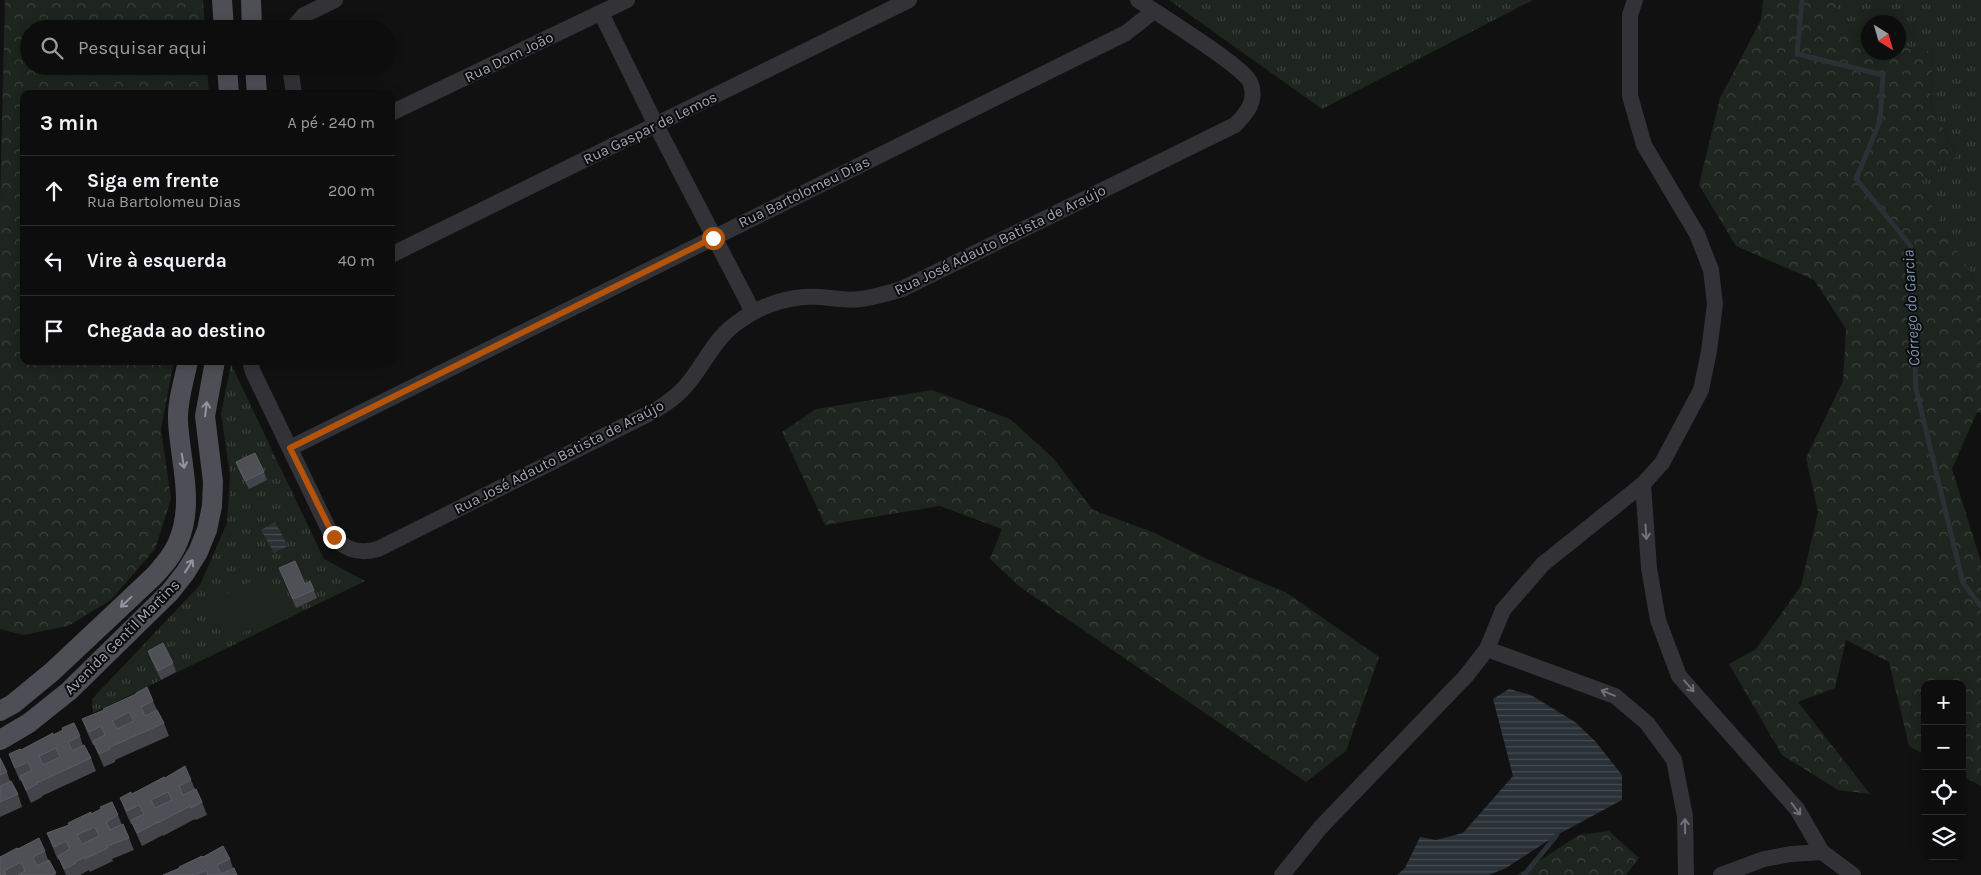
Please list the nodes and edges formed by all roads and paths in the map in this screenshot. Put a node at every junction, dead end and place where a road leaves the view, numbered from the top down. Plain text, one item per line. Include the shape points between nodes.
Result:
1 (222, 0) edge
2 (251, 0) edge
3 (335, 0) edge
4 (627, 0) edge
5 (909, 0) edge
6 (1138, 0) edge
7 (1635, 0) edge
8 (1154, 11) junction
9 (601, 13) junction
10 (223, 20) edge
11 (252, 20) edge
12 (300, 20) edge
13 (228, 75) edge
14 (256, 75) edge
15 (291, 75) edge
16 (229, 90) edge
17 (257, 90) edge
18 (293, 90) edge
19 (395, 111) edge
20 (656, 125) junction
21 (713, 238) junction
22 (395, 253) edge
23 (753, 312) junction
24 (187, 365) edge
25 (214, 365) edge
26 (251, 365) edge
27 (290, 448) junction
28 (1643, 484) junction
29 (1487, 649) junction
30 (53, 671) junction
31 (69, 691) junction
32 (6, 707) edge
33 (29, 723) junction
34 (0, 740) edge
35 (1822, 852) junction
36 (1282, 875) edge
37 (1686, 875) edge
38 (1721, 875) edge
39 (1852, 875) edge

1 - 10 main road
2 - 11 main road
3 - 12 street
4 - 9 street, Rua Dom João
5 - 20 street, Rua Gaspar de Lemos
6 - 8 street
7 - 28 street via 1630,16 1630,96 1644,145 1697,234 1711,270 1715,304 1701,390 1662,463
8 - 21 street, Rua Bartolomeu Dias via 1126,33
8 - 23 street, Rua José Adauto Batista de Araújo via 1236,66 1250,81 1254,98 1246,114 1235,125 902,289 860,299 797,298
9 - 19 street, Rua Dom João
9 - 20 street
13 - 16 main road
14 - 17 main road
15 - 18 street
20 - 21 street
20 - 22 street, Rua Gaspar de Lemos
21 - 23 street
21 - 27 street, Rua Bartolomeu Dias
23 - 27 street, Rua José Adauto Batista de Araújo via 724,334 686,386 669,402 378,549 360,551 348,548 330,532
24 -> 30 main road, Avenida Gentil Martins via 178,419 186,486 186,505 178,543 154,576
31 -> 25 main road, Avenida Gentil Martins via 170,592 198,552 212,506 213,474 205,416
26 - 27 street
28 - 29 street via 1543,564 1504,610
28 -> 35 street via 1649,568 1656,612 1679,676 1797,809
29 - 36 street via 1451,692 1320,828
37 -> 29 street via 1685,816 1674,760 1647,724 1615,696
30 - 31 main road via 65,680
30 - 32 main road, Avenida Gentil Martins
31 - 33 main road, Avenida Gentil Martins
32 - 33 main road
33 - 34 main road, Avenida Gentil Martins
35 - 38 street via 1764,859
35 - 39 street

